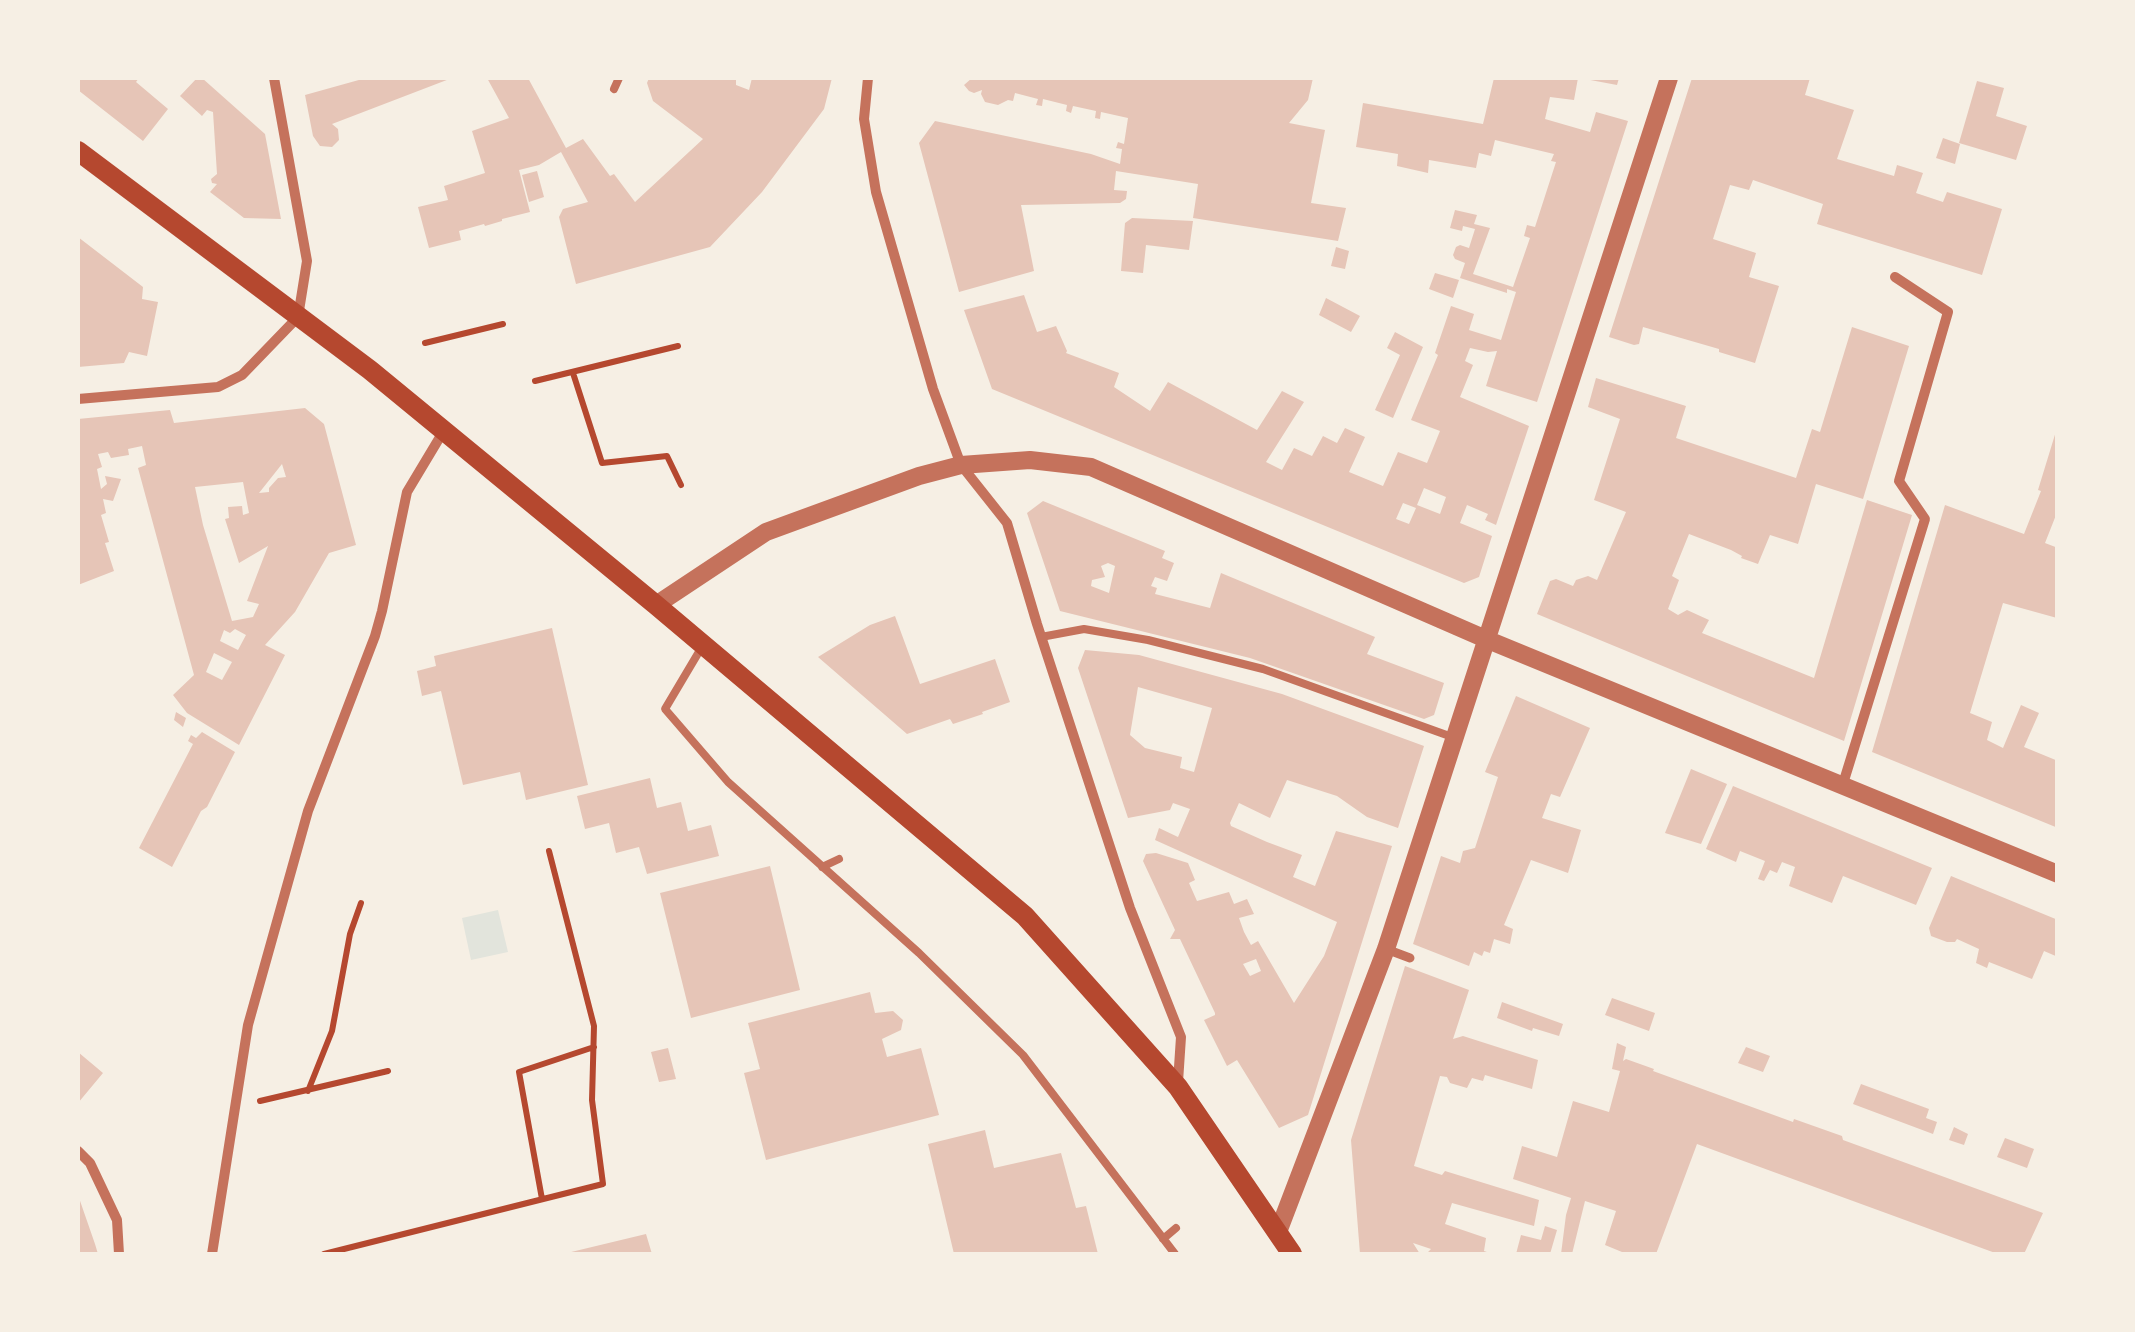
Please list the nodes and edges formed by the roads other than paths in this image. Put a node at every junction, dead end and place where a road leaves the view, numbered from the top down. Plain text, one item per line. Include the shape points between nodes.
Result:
1 (274, 78) edge
2 (619, 78) edge
3 (868, 78) edge
4 (1669, 78) edge
5 (614, 89) dead end
6 (78, 151) edge
7 (1895, 277) dead end
8 (298, 317) junction
9 (78, 399) edge
10 (443, 432) junction
11 (961, 465) junction
12 (656, 605) junction
13 (1042, 637) junction
14 (1488, 640) junction
15 (703, 645) junction
16 (1454, 738) junction
17 (1842, 788) junction
18 (839, 860) dead end
19 (822, 867) junction
20 (2058, 874) edge
21 (1386, 950) junction
22 (1410, 958) dead end
23 (1178, 1087) junction
24 (1082, 1110) dead end
25 (1071, 1119) junction
26 (78, 1151) edge
27 (1176, 1228) dead end
28 (1278, 1232) junction
29 (1163, 1239) junction
30 (119, 1254) edge
31 (212, 1254) edge
32 (1175, 1254) edge
33 (1292, 1254) edge

1 - 8 street via 307,262
2 - 5 lane
3 - 11 street via 865,135 876,192 932,389
4 - 14 street
6 - 8 main road
7 - 17 street via 1948,312 1899,480 1925,519
8 - 9 street via 242,374 218,387
8 - 10 main road
10 - 12 main road
10 - 31 street via 407,492 375,636 308,811 248,1025
11 - 12 street via 766,532
11 - 13 street via 1007,523
11 - 14 street via 1030,460 1091,467
12 - 15 main road
13 - 16 lane via 1084,629 1148,640 1263,669
13 - 23 street via 1130,908 1181,1037
14 - 16 street
14 - 17 street
15 - 19 lane via 665,709 728,782
15 - 23 main road via 1025,916
16 - 21 street
17 - 20 street
18 - 19 lane
19 - 25 lane via 1022,1055
21 - 22 street
21 - 28 street
23 - 28 main road
24 - 25 lane
25 - 29 lane
26 - 30 street via 117,1220
27 - 29 lane
28 - 33 main road
29 - 32 lane

